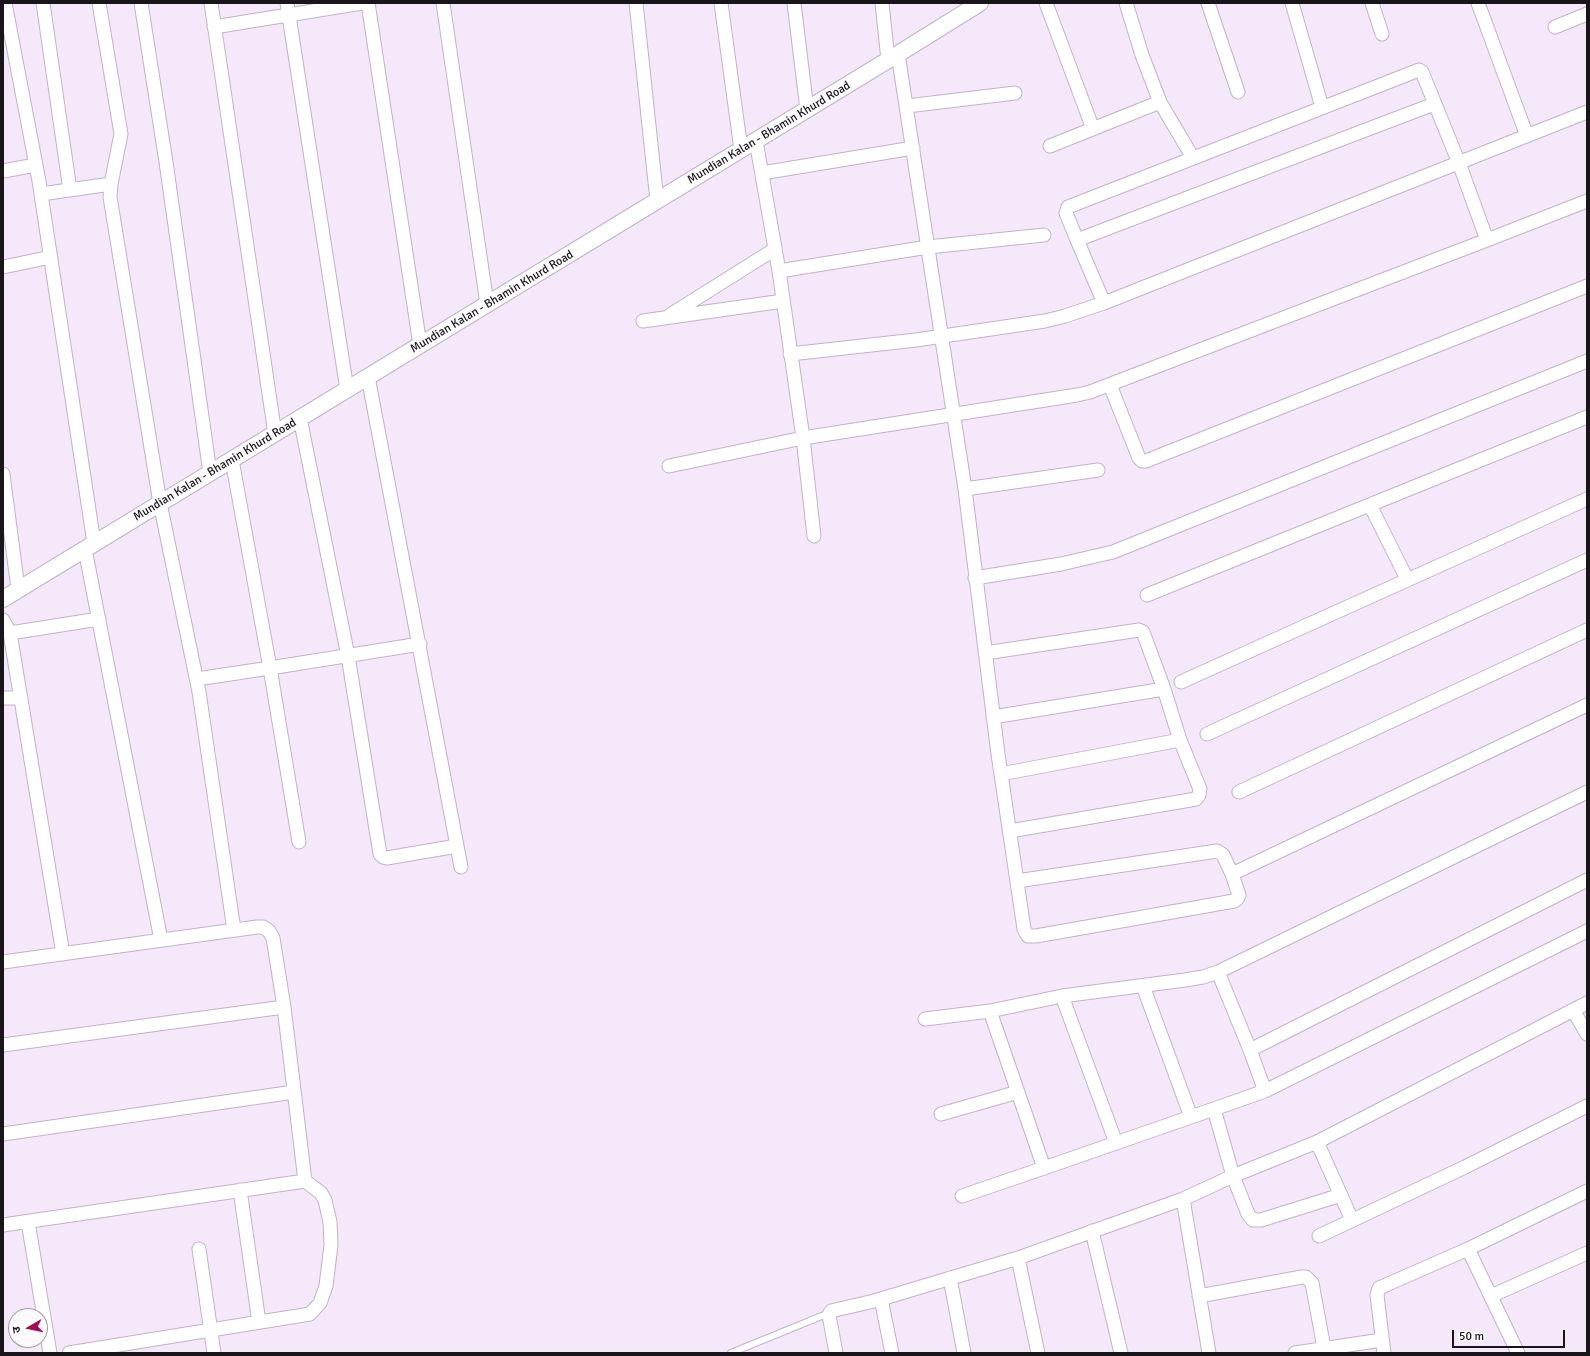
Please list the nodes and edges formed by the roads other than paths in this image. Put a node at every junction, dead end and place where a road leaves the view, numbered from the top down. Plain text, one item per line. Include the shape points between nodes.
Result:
1 (4, 3) edge
2 (43, 3) edge
3 (99, 3) edge
4 (141, 3) edge
5 (211, 3) edge
6 (362, 3) edge
7 (368, 3) edge
8 (443, 3) edge
9 (636, 3) edge
10 (721, 3) edge
11 (794, 3) edge
12 (882, 3) edge
13 (980, 3) edge
14 (1046, 3) edge
15 (1126, 3) edge
16 (1208, 3) edge
17 (1292, 3) edge
18 (1372, 3) edge
19 (1478, 3) edge
20 (964, 8) edge
21 (288, 9) edge
22 (1587, 14) edge
23 (214, 26) junction
24 (1555, 27) dead end
25 (1382, 34) dead end
26 (893, 57) junction
27 (1238, 92) dead end
28 (1015, 93) dead end
29 (1160, 102) junction
30 (1434, 104) junction
31 (907, 106) junction
32 (1322, 107) junction
33 (807, 110) junction
34 (1587, 112) edge
35 (1094, 129) junction
36 (1527, 136) junction
37 (756, 141) junction
38 (1050, 146) dead end
39 (913, 148) junction
40 (741, 150) junction
41 (1193, 158) junction
42 (1459, 162) junction
43 (36, 165) junction
44 (3, 171) edge
45 (762, 173) junction
46 (111, 184) junction
47 (70, 190) junction
48 (41, 194) junction
49 (656, 201) junction
50 (1587, 201) edge
51 (1044, 235) dead end
52 (1077, 240) junction
53 (1487, 240) junction
54 (928, 247) junction
55 (775, 250) junction
56 (51, 257) junction
57 (3, 268) edge
58 (779, 271) junction
59 (1587, 286) edge
60 (783, 301) junction
61 (1104, 303) junction
62 (487, 304) junction
63 (665, 318) junction
64 (644, 321) dead end
65 (942, 336) junction
66 (420, 345) junction
67 (790, 354) junction
68 (1587, 361) edge
69 (368, 377) junction
70 (1110, 385) junction
71 (347, 390) junction
72 (954, 414) junction
73 (1587, 417) edge
74 (300, 418) junction
75 (274, 434) junction
76 (803, 438) junction
77 (232, 460) junction
78 (669, 466) dead end
79 (1098, 470) dead end
80 (210, 473) junction
81 (3, 474) edge
82 (965, 489) junction
83 (1587, 499) edge
84 (160, 504) junction
85 (1370, 505) junction
86 (814, 536) dead end
87 (90, 546) junction
88 (1587, 560) edge
89 (976, 578) junction
90 (1407, 579) junction
91 (18, 589) junction
92 (1147, 595) dead end
93 (3, 599) edge
94 (99, 619) junction
95 (3, 620) edge
96 (1587, 630) edge
97 (10, 633) junction
98 (420, 644) junction
99 (985, 652) junction
100 (348, 656) junction
101 (270, 668) junction
102 (197, 679) junction
103 (1181, 682) dead end
104 (1164, 690) junction
105 (3, 698) edge
106 (21, 698) junction
107 (1587, 705) edge
108 (993, 717) junction
109 (1207, 734) dead end
110 (1180, 740) junction
111 (1001, 774) junction
112 (1238, 792) dead end
113 (1587, 792) edge
114 (1010, 831) junction
115 (299, 842) dead end
116 (457, 846) junction
117 (461, 867) dead end
118 (1232, 874) junction
119 (1587, 880) edge
120 (1017, 881) junction
121 (234, 930) junction
122 (1587, 931) edge
123 (161, 940) junction
124 (63, 954) junction
125 (3, 962) edge
126 (1218, 972) junction
127 (1143, 986) junction
128 (1062, 996) junction
129 (1587, 1003) edge
130 (284, 1007) junction
131 (1573, 1010) junction
132 (990, 1011) junction
133 (925, 1019) dead end
134 (1587, 1034) edge
135 (3, 1045) edge
136 (1250, 1050) junction
137 (1265, 1091) junction
138 (294, 1092) junction
139 (1018, 1092) junction
140 (1587, 1106) edge
141 (1214, 1109) junction
142 (941, 1114) dead end
143 (1190, 1117) junction
144 (3, 1134) edge
145 (1317, 1142) junction
146 (1116, 1143) junction
147 (1044, 1168) junction
148 (1233, 1176) junction
149 (305, 1181) junction
150 (240, 1190) junction
151 (1587, 1191) edge
152 (962, 1196) dead end
153 (1341, 1196) junction
154 (1183, 1199) junction
155 (1352, 1220) junction
156 (28, 1222) junction
157 (3, 1225) edge
158 (1092, 1231) junction
159 (1320, 1236) dead end
160 (199, 1249) dead end
161 (1468, 1249) junction
162 (1587, 1253) edge
163 (1018, 1258) junction
164 (950, 1278) junction
165 (1199, 1296) junction
166 (1491, 1296) junction
167 (881, 1299) junction
168 (829, 1313) junction
169 (259, 1322) junction
170 (210, 1330) junction
171 (1383, 1347) edge
172 (130, 1348) edge
173 (1324, 1348) junction
174 (50, 1353) edge
175 (69, 1353) edge
176 (214, 1353) edge
177 (731, 1353) edge
178 (836, 1353) edge
179 (892, 1353) edge
180 (964, 1353) edge
181 (1038, 1353) edge
182 (1121, 1353) edge
183 (1208, 1353) edge
184 (1295, 1353) edge
185 (1518, 1353) edge

1 - 43 street
2 - 47 street
3 - 46 street via 121,134
4 - 80 street
5 - 23 street
6 - 21 street
7 - 66 street
8 - 62 street
9 - 49 street
10 - 40 street
11 - 33 street
12 - 26 street
13 - 20 street, Mundian Kalan - Bhamin Khurd Road
14 - 35 street
15 - 29 street
16 - 27 street
17 - 32 street
18 - 25 street
19 - 36 street
20 - 26 street, Mundian Kalan - Bhamin Khurd Road
21 - 23 street
21 - 71 street
22 - 24 street
23 - 75 street
26 - 31 street
26 - 33 street, Mundian Kalan - Bhamin Khurd Road
28 - 31 street
29 - 35 street
29 - 41 street
30 - 32 street via 1419,70
30 - 42 street
30 - 52 street
31 - 39 street
32 - 41 street
33 - 37 street, Mundian Kalan - Bhamin Khurd Road
34 - 36 street
35 - 38 street
36 - 42 street
37 - 40 street, Mundian Kalan - Bhamin Khurd Road
37 - 45 street
39 - 45 street
39 - 54 street
40 - 49 street, Mundian Kalan - Bhamin Khurd Road
41 - 52 street via 1068,207 1066,213
42 - 53 street
42 - 61 street
43 - 44 street
43 - 48 street
45 - 55 street
46 - 47 street
46 - 84 street via 110,197
47 - 48 street
48 - 56 street
49 - 62 street, Mundian Kalan - Bhamin Khurd Road
50 - 53 street
51 - 54 street
52 - 61 street
53 - 70 street
54 - 58 street
54 - 65 street
55 - 58 street
55 - 63 street
56 - 57 street
56 - 87 street
58 - 60 street
59 - 70 street via 1146,461 1139,458
60 - 63 street
60 - 67 street
61 - 65 street via 1056,319
62 - 66 street, Mundian Kalan - Bhamin Khurd Road
63 - 64 street
65 - 67 street
65 - 72 street
66 - 69 street, Mundian Kalan - Bhamin Khurd Road
67 - 76 street
68 - 89 street via 1113,552 1061,564
69 - 71 street, Mundian Kalan - Bhamin Khurd Road
69 - 98 street
70 - 72 street via 1077,395
71 - 74 street, Mundian Kalan - Bhamin Khurd Road
72 - 76 street
72 - 82 street
73 - 85 street
74 - 75 street, Mundian Kalan - Bhamin Khurd Road
74 - 100 street
75 - 77 street, Mundian Kalan - Bhamin Khurd Road
76 - 78 street
76 - 86 street
77 - 80 street, Mundian Kalan - Bhamin Khurd Road
77 - 101 street
79 - 82 street
80 - 84 street, Mundian Kalan - Bhamin Khurd Road
81 - 91 street
82 - 89 street
83 - 90 street
84 - 87 street, Mundian Kalan - Bhamin Khurd Road
84 - 102 street
85 - 90 street
85 - 92 street
87 - 91 street, Mundian Kalan - Bhamin Khurd Road
87 - 94 street
88 - 109 street
89 - 99 street
90 - 103 street
91 - 93 street, Mundian Kalan - Bhamin Khurd Road
94 - 97 street
94 - 123 street
95 - 97 street
96 - 112 street
97 - 106 street
98 - 100 street
98 - 116 street
99 - 104 street via 1142,630
99 - 108 street
100 - 101 street
100 - 116 street via 380,854 387,858
101 - 102 street
101 - 115 street
102 - 121 street
104 - 108 street
104 - 110 street
105 - 106 street
106 - 124 street
107 - 118 street
108 - 111 street
110 - 111 street
110 - 114 street via 1200,789 1200,795 1196,799
111 - 114 street
113 - 126 street
114 - 120 street
116 - 117 street
118 - 120 street via 1223,855 1217,851
118 - 120 street via 1239,893 1234,901 1032,937 1024,929
119 - 136 street
121 - 123 street
121 - 130 street via 263,927 269,931 273,938
122 - 137 street
123 - 124 street
124 - 125 street
126 - 127 street
126 - 136 street
127 - 128 street
127 - 143 street
128 - 132 street
128 - 146 street
129 - 131 street
130 - 135 street
130 - 138 street
131 - 134 street
131 - 145 street
132 - 133 street
132 - 139 street
136 - 137 street
137 - 141 street
138 - 144 street
138 - 149 street
139 - 142 street
139 - 147 street
140 - 155 street
141 - 143 street
141 - 148 street
143 - 146 street
145 - 148 street
145 - 153 street
146 - 147 street
147 - 152 street
148 - 153 street via 1248,1214 1253,1220 1261,1220
148 - 154 street
149 - 150 street
149 - 169 street via 321,1193 330,1222 332,1244 326,1286 320,1303 310,1314
150 - 156 street
150 - 169 street
151 - 161 street
153 - 155 street
154 - 158 street
154 - 165 street
155 - 159 street
156 - 157 street
156 - 174 street
158 - 163 street
158 - 182 street
160 - 170 street
161 - 166 street
161 - 171 street via 1379,1288 1377,1295
162 - 166 street
163 - 164 street
163 - 181 street
164 - 167 street
164 - 180 street
165 - 173 street via 1306,1277 1312,1283
165 - 183 street
166 - 185 street
167 - 168 street
167 - 179 street
168 - 177 lane
168 - 178 street
169 - 170 street
170 - 172 street
170 - 176 street
171 - 173 street
172 - 175 street
173 - 184 street

